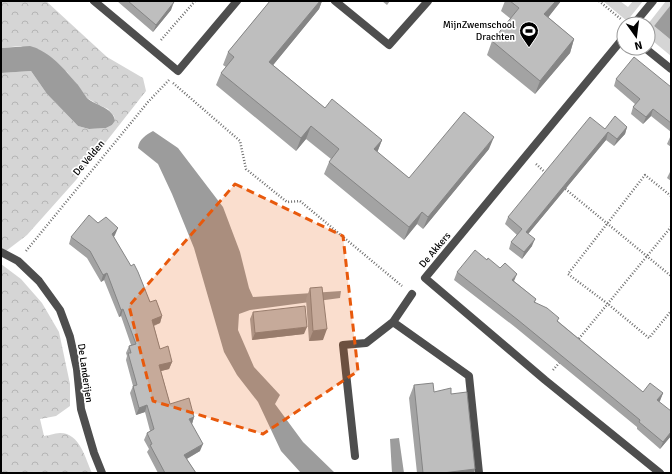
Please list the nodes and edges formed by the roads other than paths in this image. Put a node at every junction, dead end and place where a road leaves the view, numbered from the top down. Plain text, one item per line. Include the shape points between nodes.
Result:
1 (94, 1) edge
2 (237, 1) edge
3 (335, 1) edge
4 (428, 1) edge
5 (653, 1) edge
6 (641, 16) edge
7 (616, 47) edge
8 (655, 56) edge
9 (671, 69) edge
10 (1, 252) edge
11 (412, 294) road end
12 (393, 322) junction
13 (355, 456) dead end
14 (102, 473) edge
15 (479, 473) edge
16 (660, 473) edge

1 - 2 street via 178,71
3 - 4 street via 389,46
5 - 6 street
7 - 16 street, De Akkers via 425,278
8 - 9 street
10 - 14 street, De Landerijen via 18,261 39,281 60,310 70,337 81,409
11 - 12 street
12 - 13 street via 366,343 343,345
12 - 15 street via 469,376

